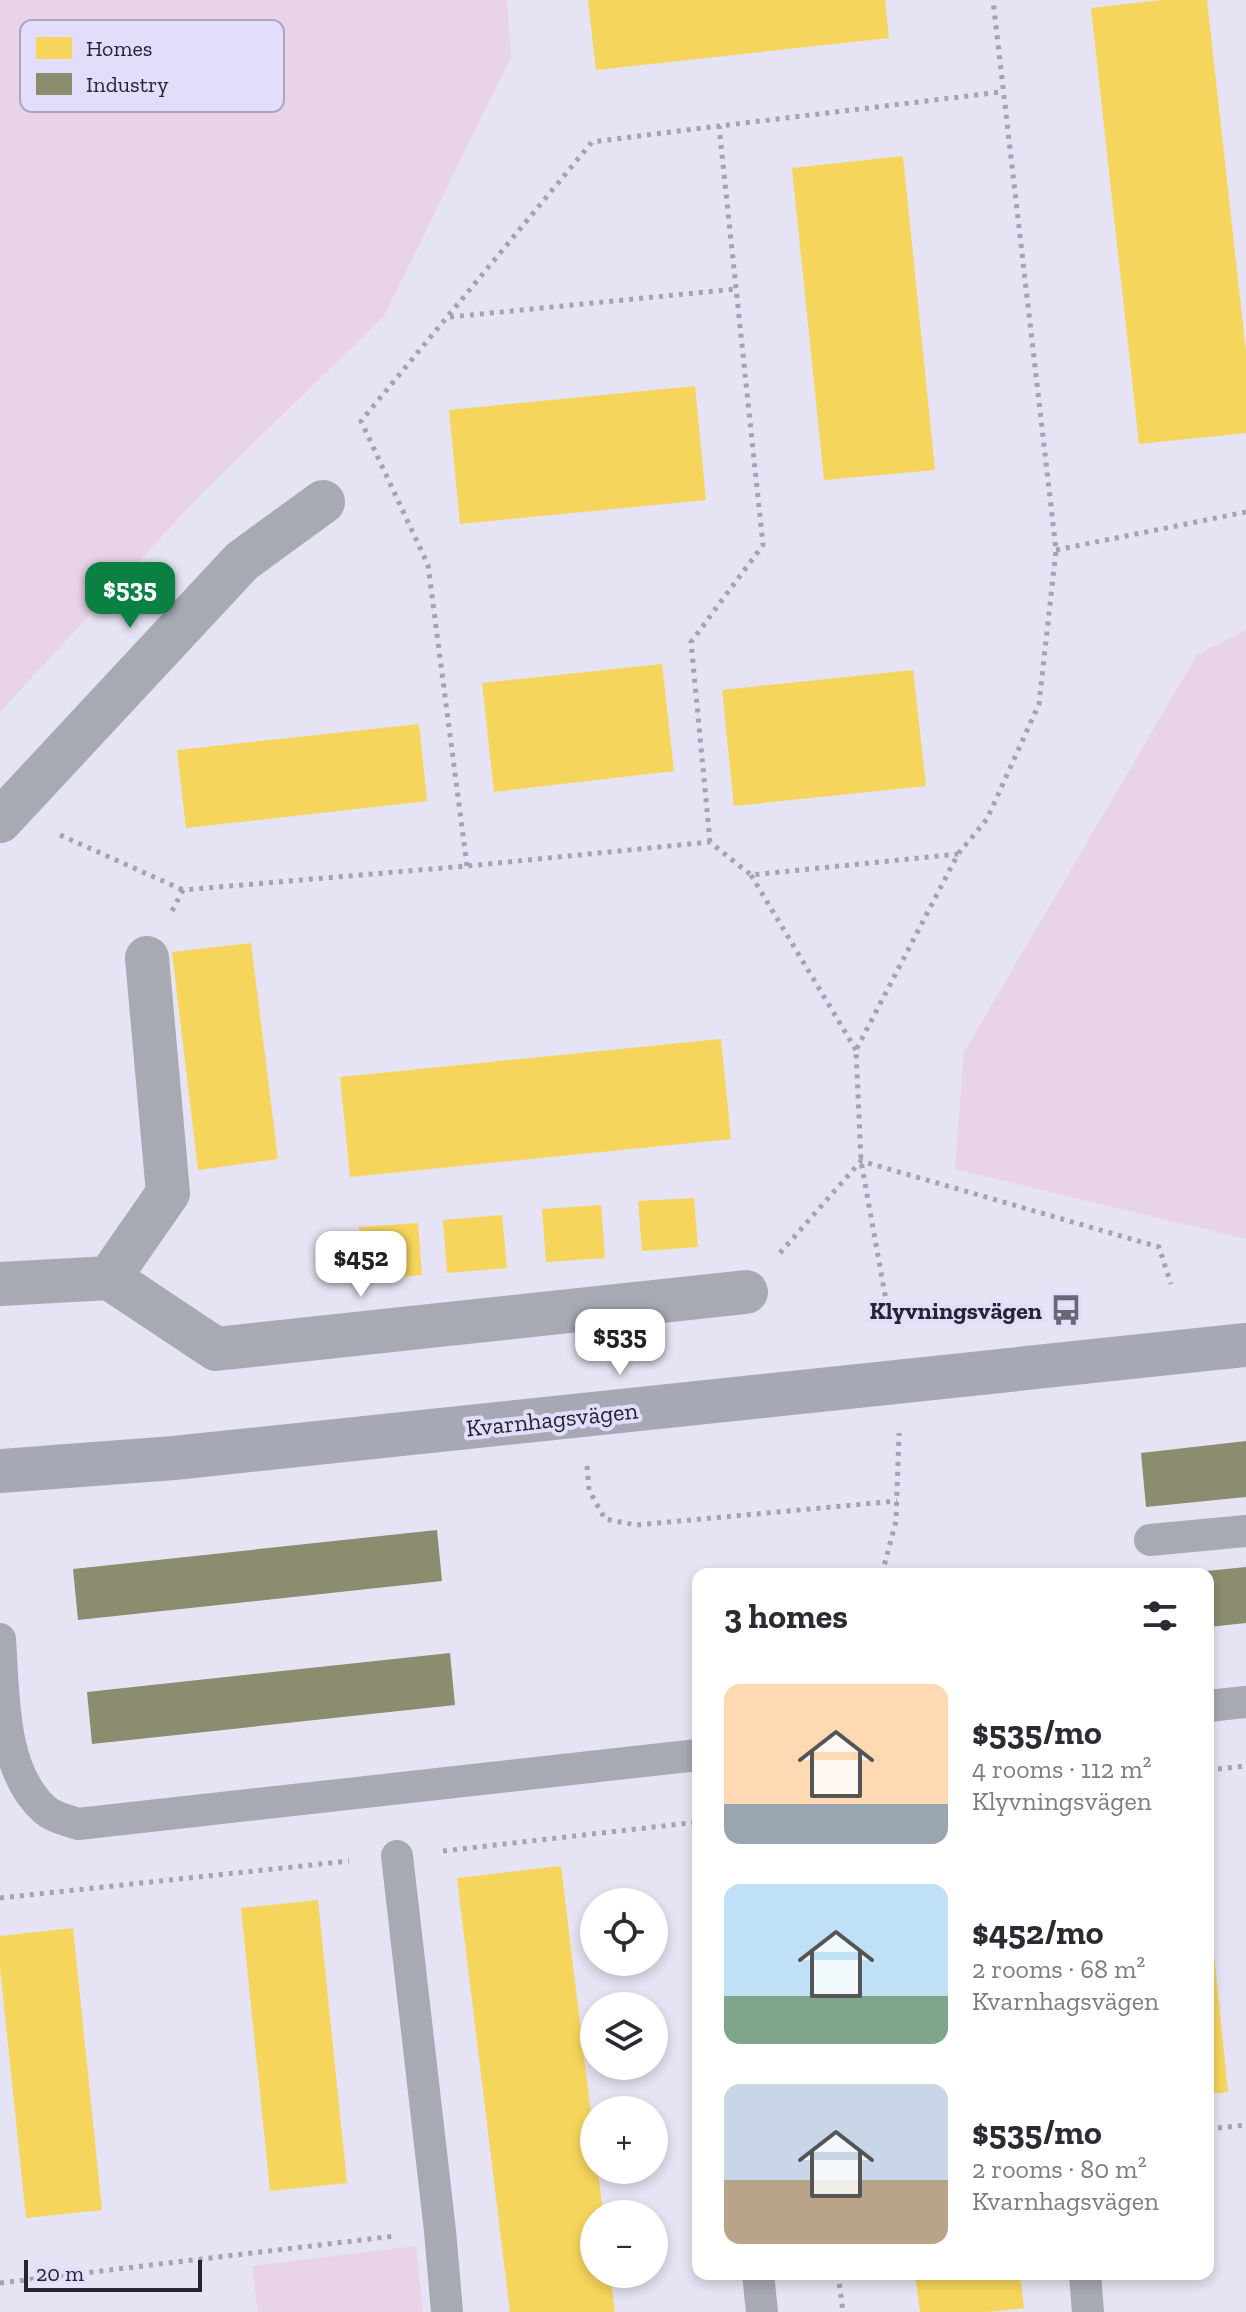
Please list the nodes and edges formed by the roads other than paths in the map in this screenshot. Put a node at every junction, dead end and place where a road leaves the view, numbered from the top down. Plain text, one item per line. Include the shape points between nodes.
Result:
1 (323, 502) dead end
2 (3, 816) edge
3 (147, 958) road end
4 (109, 1278) junction
5 (0, 1284) edge
6 (746, 1292) road end
7 (1246, 1345) edge
8 (0, 1471) edge
9 (1246, 1531) edge
10 (1150, 1540) dead end
11 (0, 1639) edge
12 (1246, 1702) edge
13 (1214, 1705) edge
14 (692, 1756) edge
15 (11, 1793) edge
16 (397, 1856) dead end
17 (759, 2280) edge
18 (1085, 2280) edge
19 (447, 2312) edge
20 (762, 2312) edge
21 (1088, 2312) edge

1 - 2 street via 242,561
3 - 4 street via 168,1193
4 - 5 street
4 - 6 street via 216,1349
7 - 8 street, Kvarnhagsvägen via 174,1458
9 - 10 lane
11 - 15 lane
12 - 13 lane
14 - 15 lane via 78,1824
16 - 19 lane
17 - 20 lane
18 - 21 lane

